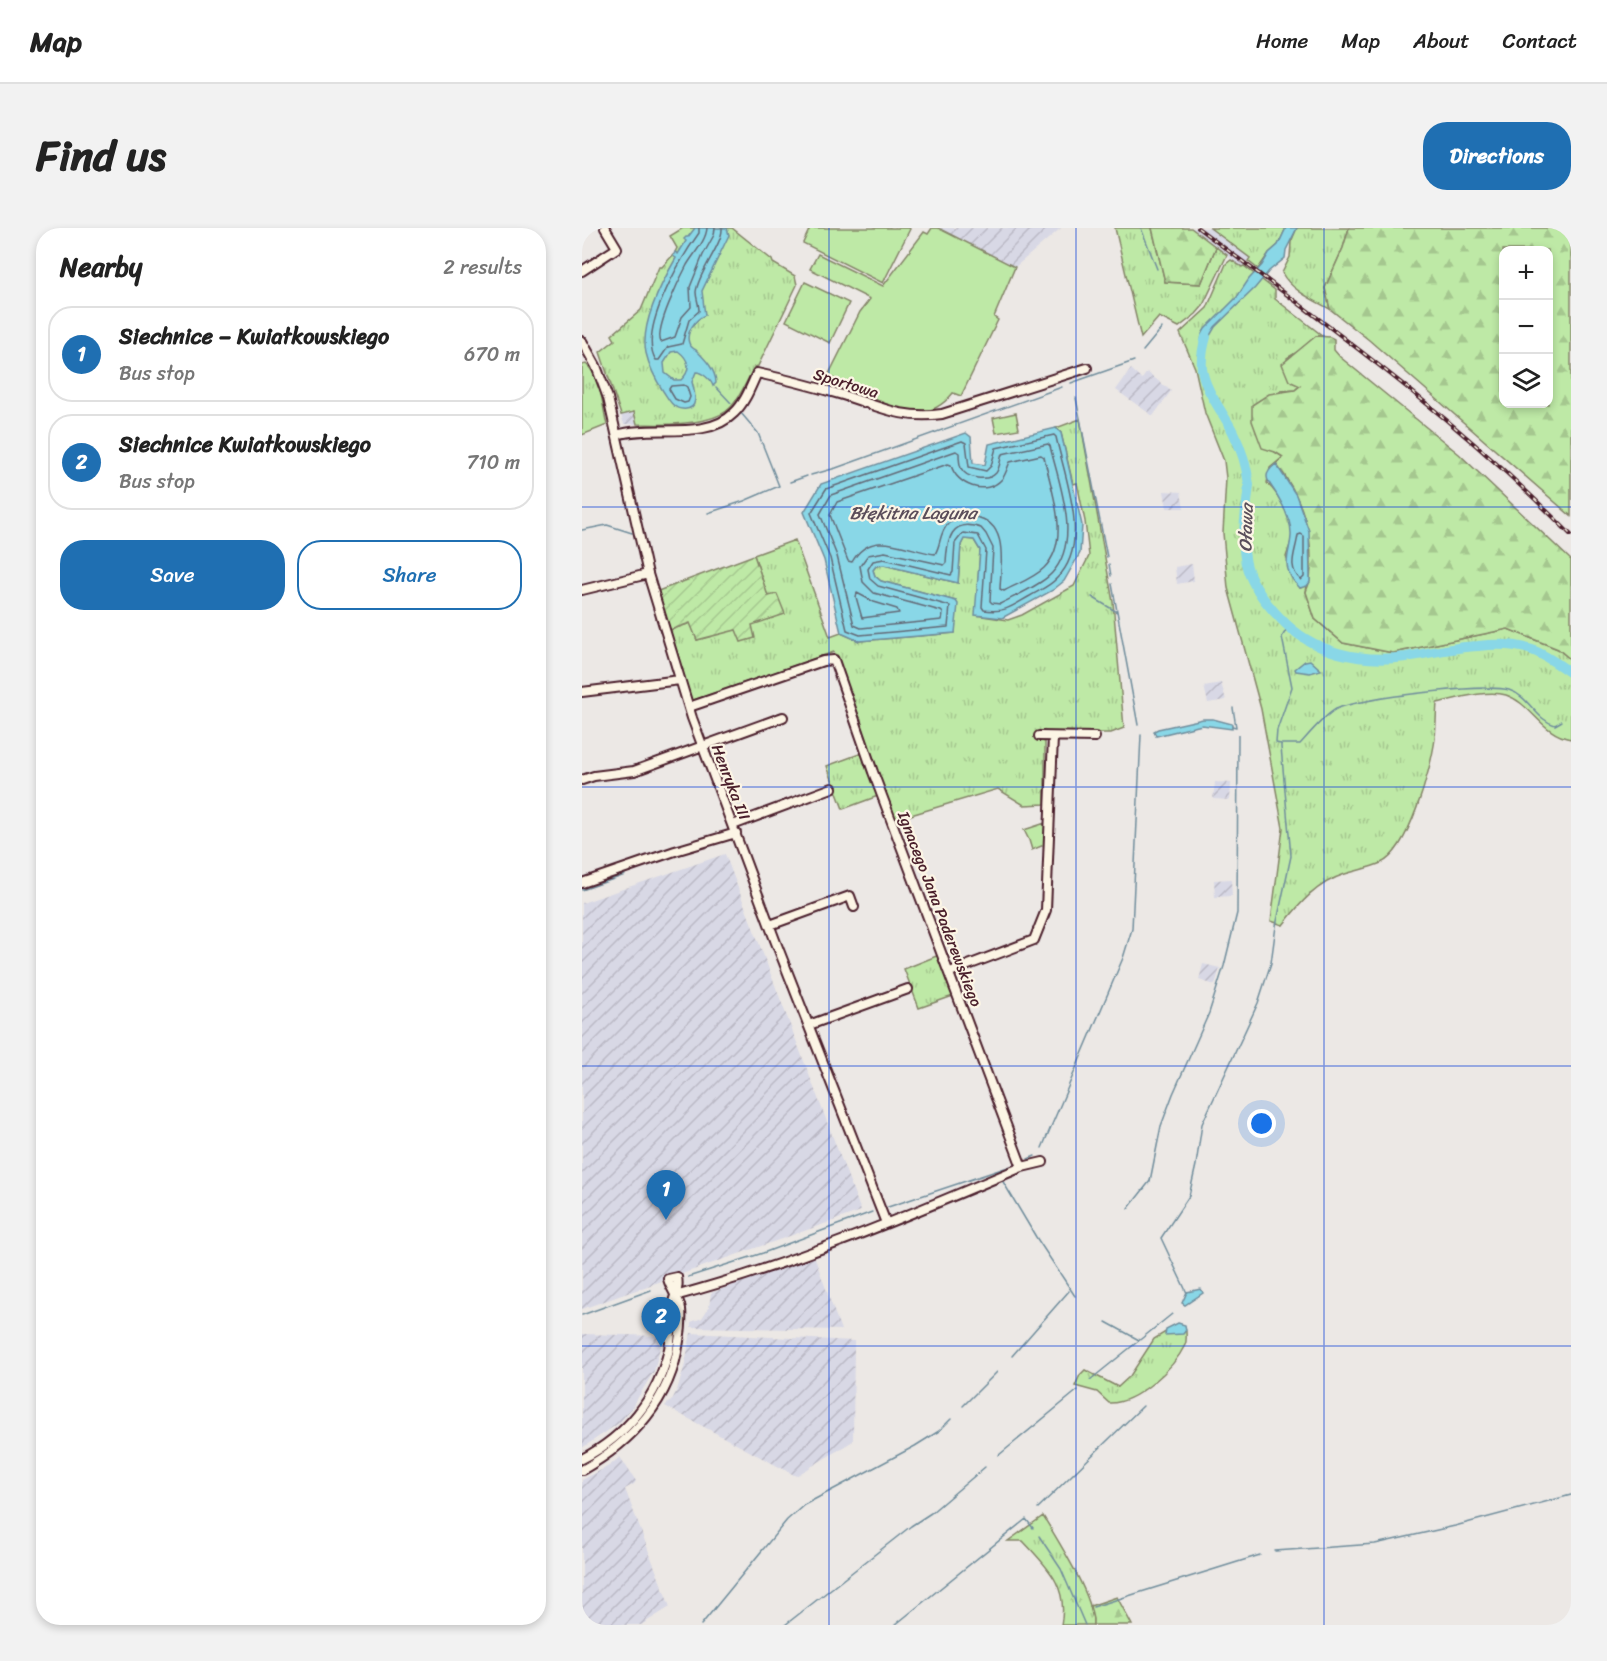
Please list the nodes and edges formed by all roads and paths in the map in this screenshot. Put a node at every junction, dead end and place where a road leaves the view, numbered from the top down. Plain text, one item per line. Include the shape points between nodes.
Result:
1 (605, 228) edge
2 (582, 271) edge
3 (582, 341) edge
4 (590, 355) junction
5 (582, 360) edge
6 (1087, 368) dead end
7 (617, 435) junction
8 (648, 574) junction
9 (582, 590) edge
10 (680, 680) junction
11 (582, 692) edge
12 (689, 707) junction
13 (783, 717) dead end
14 (1039, 736) dead end
15 (1053, 737) junction
16 (1095, 737) dead end
17 (703, 747) junction
18 (582, 780) edge
19 (832, 788) dead end
20 (733, 825) junction
21 (736, 833) junction
22 (582, 882) edge
23 (854, 907) dead end
24 (770, 925) junction
25 (950, 972) junction
26 (908, 988) dead end
27 (809, 1025) junction
28 (1043, 1162) dead end
29 (1022, 1167) junction
30 (886, 1223) junction
31 (675, 1296) junction
32 (582, 1459) edge
33 (582, 1470) edge

1 - 2 street via 617,248
3 - 4 street, Henryka III
4 - 5 street
4 - 7 street, Henryka III
6 - 7 street, Sportowa via 926,416 894,413 841,394 757,373 741,405 722,422 700,428
7 - 8 street, Henryka III
8 - 9 street
8 - 10 street, Henryka III
10 - 11 street
10 - 12 street, Henryka III
12 - 17 street, Henryka III
12 - 25 street, Ignacego Jana Paderewskiego via 834,660
13 - 17 street
14 - 15 street
15 - 16 street
15 - 25 street via 1046,910 1034,940
17 - 18 street via 634,771
17 - 20 street, Henryka III
19 - 20 street
20 - 21 street, Henryka III
21 - 22 street
21 - 24 street, Henryka III
23 - 24 street via 850,896
24 - 27 street, Henryka III
25 - 29 street, Ignacego Jana Paderewskiego
26 - 27 street
27 - 30 street, Henryka III
28 - 29 street
29 - 30 street
30 - 31 street via 783,1262
31 - 32 street via 669,1348 651,1395 618,1436
31 - 33 street via 682,1323 677,1353 658,1403 634,1432

